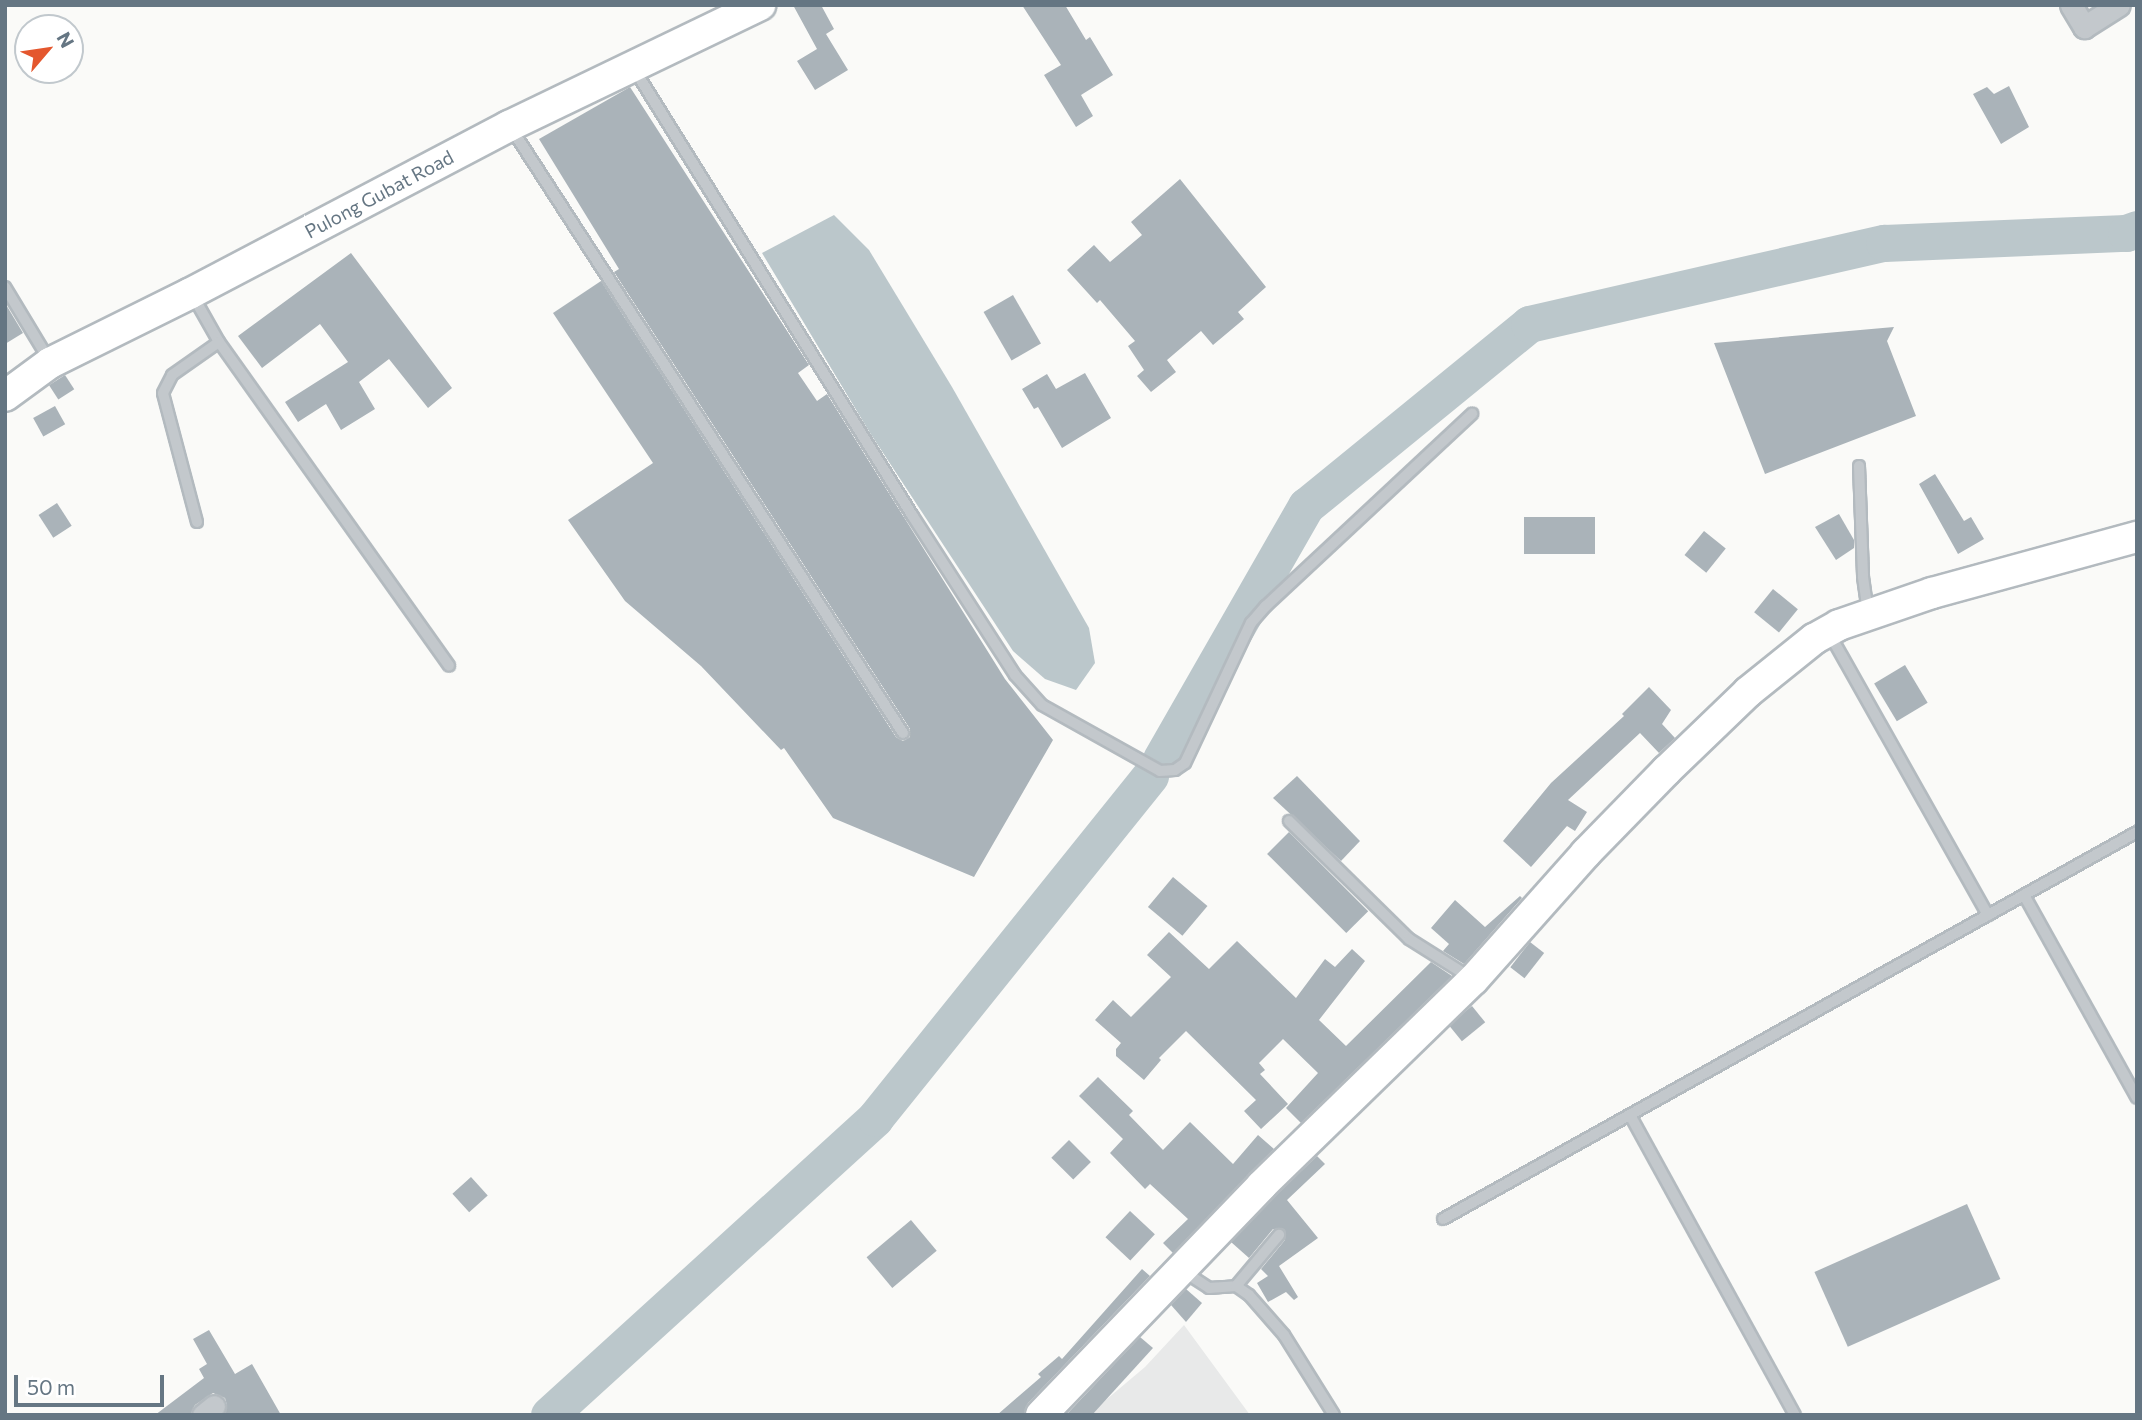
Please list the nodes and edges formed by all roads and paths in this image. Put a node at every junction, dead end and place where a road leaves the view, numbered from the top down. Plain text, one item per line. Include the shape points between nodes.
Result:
1 (760, 5) edge
2 (2071, 5) edge
3 (2119, 5) edge
4 (632, 66) junction
5 (509, 126) junction
6 (5, 287) edge
7 (191, 293) junction
8 (219, 342) junction
9 (50, 363) junction
10 (5, 396) edge
11 (1472, 414) dead end
12 (1858, 466) dead end
13 (197, 522) dead end
14 (2137, 537) edge
15 (1868, 615) junction
16 (1828, 631) junction
17 (450, 666) dead end
18 (903, 733) dead end
19 (1289, 821) dead end
20 (2137, 832) edge
21 (2024, 895) junction
22 (1988, 915) junction
23 (1473, 980) junction
24 (2137, 1098) edge
25 (1630, 1115) junction
26 (1443, 1219) dead end
27 (1279, 1235) dead end
28 (1181, 1270) junction
29 (1236, 1286) junction
30 (1041, 1415) edge
31 (1334, 1415) edge
32 (1795, 1415) edge

1 - 4 street, Pulong Gubat Road
2 - 3 street via 2084,27
4 - 5 street, Pulong Gubat Road
4 - 11 lane via 1015,675 1042,705 1160,771 1175,770 1185,763 1251,623
5 - 7 street, Pulong Gubat Road
5 - 18 lane
6 - 9 lane
7 - 8 lane
7 - 9 street, Pulong Gubat Road
8 - 13 lane via 172,375 163,393
8 - 17 lane
9 - 10 street, Pulong Gubat Road
12 - 15 lane
14 - 15 street
15 - 16 street
16 - 22 lane
16 - 23 street via 1748,692 1666,771
19 - 23 lane via 1409,939
20 - 21 lane
21 - 22 lane
21 - 24 lane
22 - 25 lane
23 - 28 street
25 - 26 lane
25 - 32 lane
27 - 29 lane
28 - 29 lane via 1209,1288
28 - 30 street
29 - 31 lane via 1284,1335

